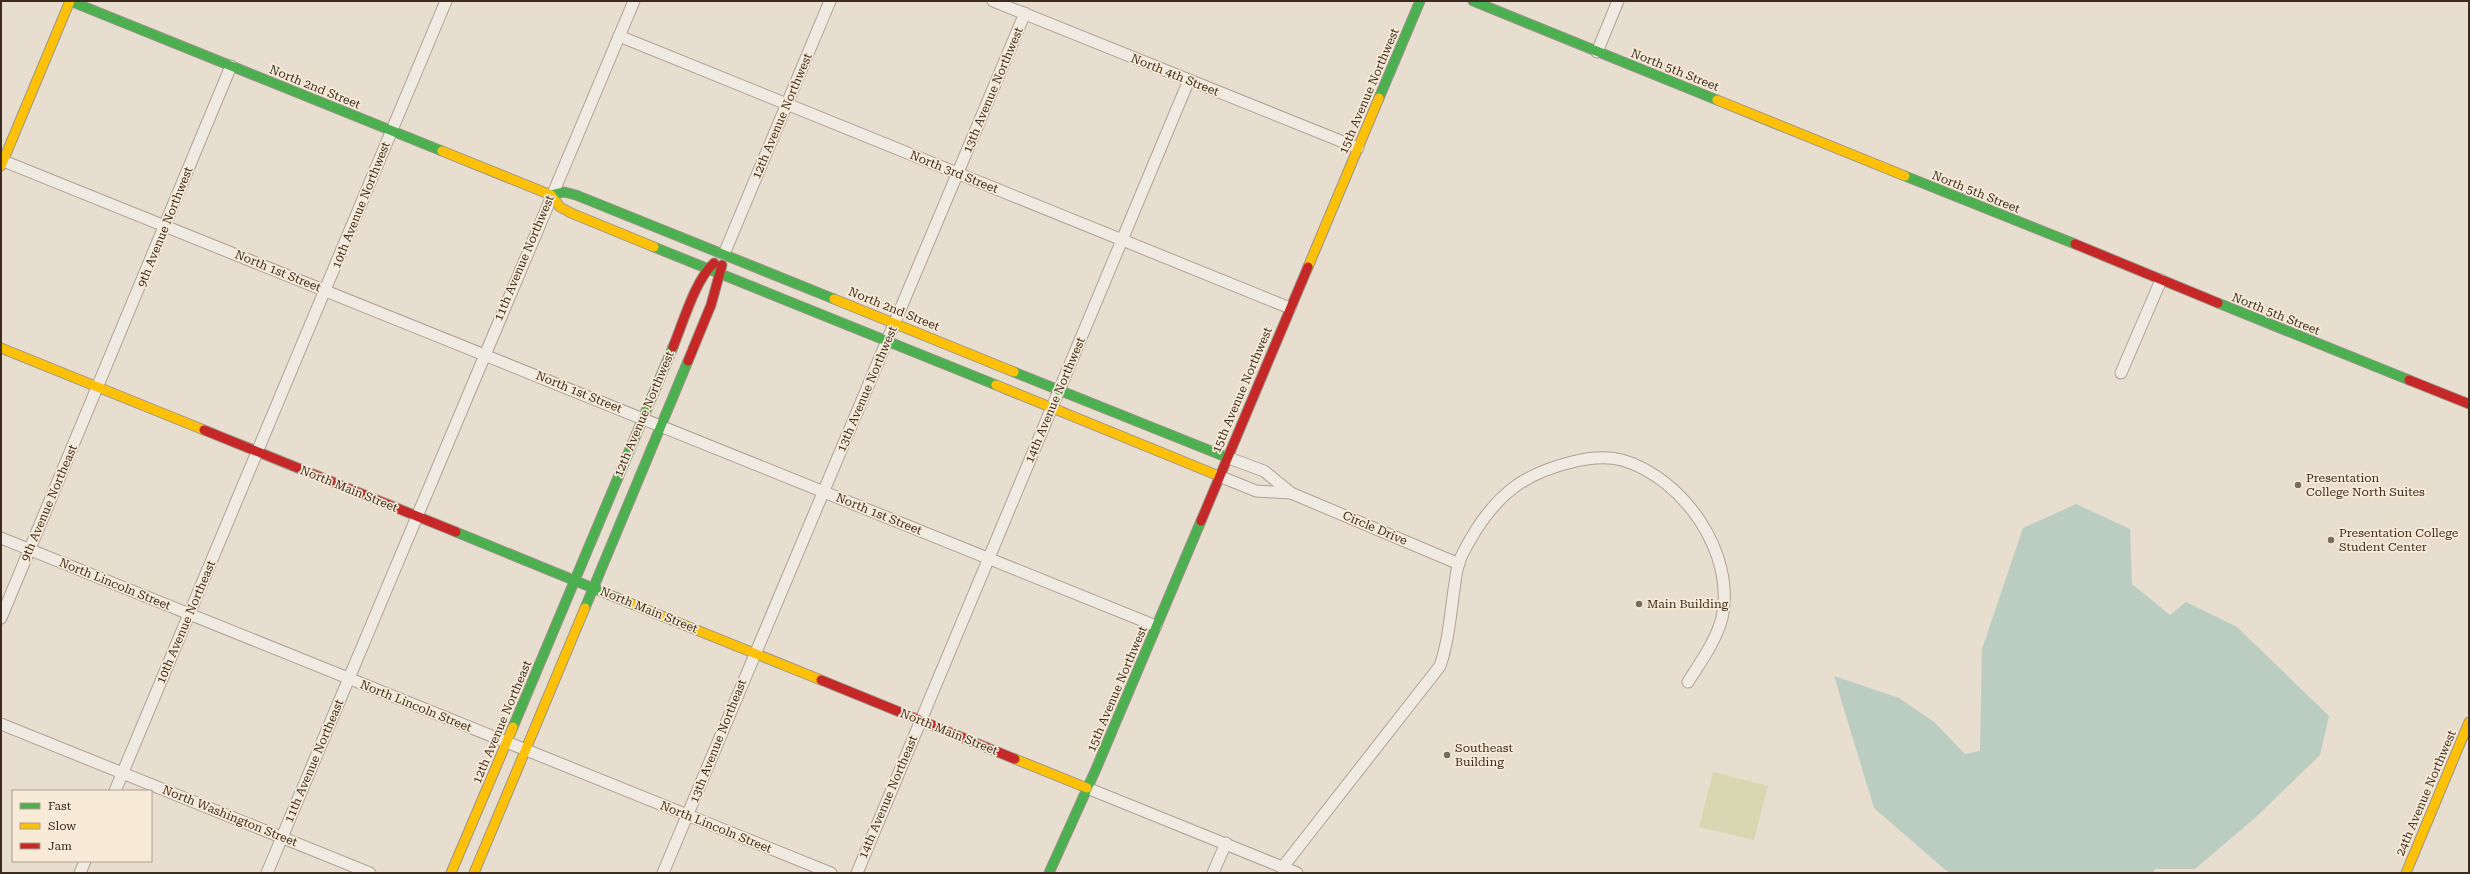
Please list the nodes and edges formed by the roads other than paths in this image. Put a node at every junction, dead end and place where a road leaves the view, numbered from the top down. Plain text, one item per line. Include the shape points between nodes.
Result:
1 (70, 1) edge
2 (446, 1) edge
3 (634, 1) edge
4 (830, 1) edge
5 (993, 1) edge
6 (1420, 1) edge
7 (1473, 1) edge
8 (1618, 1) edge
9 (1025, 14) junction
10 (619, 36) junction
11 (1597, 52) junction
12 (231, 66) junction
13 (1189, 80) junction
14 (786, 104) junction
15 (392, 131) junction
16 (1358, 148) junction
17 (2, 163) edge
18 (958, 174) junction
19 (551, 195) junction
20 (166, 226) junction
21 (1122, 240) junction
22 (724, 254) junction
23 (707, 269) junction
24 (721, 275) junction
25 (2161, 280) junction
26 (326, 290) junction
27 (1290, 308) junction
28 (895, 322) junction
29 (887, 341) junction
30 (1, 348) edge
31 (484, 355) junction
32 (2121, 373) dead end
33 (97, 388) junction
34 (1059, 390) junction
35 (2469, 404) edge
36 (1052, 407) junction
37 (642, 418) junction
38 (662, 426) junction
39 (258, 452) junction
40 (1226, 457) junction
41 (1219, 476) junction
42 (824, 491) junction
43 (1291, 493) junction
44 (417, 516) junction
45 (1, 538) edge
46 (30, 550) junction
47 (989, 558) junction
48 (1459, 564) junction
49 (574, 580) junction
50 (593, 588) junction
51 (190, 614) junction
52 (1, 618) edge
53 (1156, 626) junction
54 (754, 653) junction
55 (348, 678) junction
56 (1688, 682) dead end
57 (920, 720) junction
58 (2469, 722) edge
59 (1, 724) edge
60 (506, 742) junction
61 (525, 750) junction
62 (122, 772) junction
63 (1087, 788) junction
64 (115, 790) edge
65 (687, 816) junction
66 (282, 837) junction
67 (1226, 843) junction
68 (85, 862) edge
69 (1282, 868) junction
70 (80, 873) edge
71 (267, 873) edge
72 (370, 873) edge
73 (451, 873) edge
74 (474, 873) edge
75 (663, 873) edge
76 (830, 873) edge
77 (857, 873) edge
78 (1049, 873) edge
79 (1213, 873) edge
80 (1297, 873) edge
81 (2406, 873) edge

1 - 12 street, North 2nd Street
1 - 17 street
2 - 15 street, 10th Avenue Northwest
3 - 10 street, 11th Avenue Northwest
4 - 14 street, 12th Avenue Northwest
5 - 9 street, North 4th Street
6 - 16 street, 15th Avenue Northwest
7 - 11 street, North 5th Street
8 - 11 street
9 - 13 street, North 4th Street
9 - 18 street, 13th Avenue Northwest
10 - 14 street, North 3rd Street
10 - 19 street, 11th Avenue Northwest
11 - 25 street, North 5th Street
12 - 15 street, North 2nd Street
12 - 20 street, 9th Avenue Northwest
13 - 16 street, North 4th Street
13 - 21 street, 14th Avenue Northwest
14 - 18 street, North 3rd Street
14 - 22 street, 12th Avenue Northwest
15 - 19 street, North 2nd Street
15 - 26 street, 10th Avenue Northwest
16 - 27 street, 15th Avenue Northwest
17 - 20 street, North 1st Street
18 - 21 street, North 3rd Street
18 - 28 street, 13th Avenue Northwest
19 - 22 street, North 2nd Street via 564,192 576,195
19 - 23 street, North 2nd Street via 560,207 571,213
19 - 31 street, 11th Avenue Northwest
20 - 26 street, North 1st Street
20 - 33 street, 9th Avenue Northwest
21 - 27 street, North 3rd Street
21 - 34 street, 14th Avenue Northwest
22 - 23 street, 12th Avenue Northwest
22 - 24 street, 12th Avenue Northwest
22 - 28 street, North 2nd Street
23 - 24 street, North 2nd Street
23 - 37 street, 12th Avenue Northwest
24 - 29 street, North 2nd Street
24 - 38 street, 12th Avenue Northwest via 712,306
25 - 32 street
25 - 35 street, North 5th Street
26 - 31 street, North 1st Street
26 - 39 street, 10th Avenue Northwest
27 - 40 street, 15th Avenue Northwest
28 - 29 street, 13th Avenue Northwest
28 - 34 street, North 2nd Street
29 - 36 street, North 2nd Street
29 - 42 street, 13th Avenue Northwest
30 - 33 street, North Main Street
31 - 37 street, North 1st Street
31 - 44 street, 11th Avenue Northwest
33 - 39 street, North Main Street
33 - 46 street, 9th Avenue Northeast
34 - 36 street, 14th Avenue Northwest
34 - 40 street, North 2nd Street
36 - 41 street, North 2nd Street
36 - 47 street, 14th Avenue Northwest
37 - 38 street, North 1st Street
37 - 49 street, 12th Avenue Northwest
38 - 42 street, North 1st Street
38 - 50 street, 12th Avenue Northwest
39 - 44 street, North Main Street
39 - 51 street, 10th Avenue Northeast
40 - 41 street, 15th Avenue Northwest
40 - 43 street, Circle Drive via 1264,471
41 - 43 street, Circle Drive via 1256,491
41 - 53 street, 15th Avenue Northwest
42 - 47 street, North 1st Street
42 - 54 street, 13th Avenue Northwest
43 - 48 street, Circle Drive
44 - 49 street, North Main Street
44 - 55 street, 11th Avenue Northeast
45 - 46 street, North Lincoln Street
46 - 51 street, North Lincoln Street
46 - 52 street, 9th Avenue Northeast
47 - 53 street, North 1st Street
47 - 57 street, 14th Avenue Northwest
48 - 56 street via 1476,530 1489,512 1518,483 1544,469 1588,458 1622,460 1639,467 1656,476 1704,524 1720,565 1724,602 1722,620
48 - 69 street via 1446,648 1440,666
49 - 50 street, North Main Street
49 - 60 street, 12th Avenue Northeast
50 - 54 street, North Main Street
50 - 61 street
51 - 55 street, North Lincoln Street
51 - 62 street, 10th Avenue Northeast
53 - 63 street, 15th Avenue Northwest
54 - 57 street, North Main Street
54 - 65 street, 13th Avenue Northeast
55 - 60 street, North Lincoln Street
55 - 66 street, 11th Avenue Northeast
57 - 63 street, North Main Street
57 - 77 street, 14th Avenue Northeast
58 - 81 street, 24th Avenue Northwest
59 - 62 street, North Washington Street
60 - 61 street, North Lincoln Street
60 - 73 street, 12th Avenue Northeast
61 - 65 street, North Lincoln Street
61 - 74 street
62 - 64 street, 10th Avenue Northeast
62 - 66 street, North Washington Street
63 - 67 street, North Main Street
63 - 78 street, 15th Avenue Northwest
65 - 75 street, 13th Avenue Northeast
65 - 76 street, North Lincoln Street
66 - 71 street, 11th Avenue Northeast
66 - 72 street, North Washington Street
67 - 69 street, North Main Street
67 - 79 street
68 - 70 street
69 - 80 street, North Main Street

